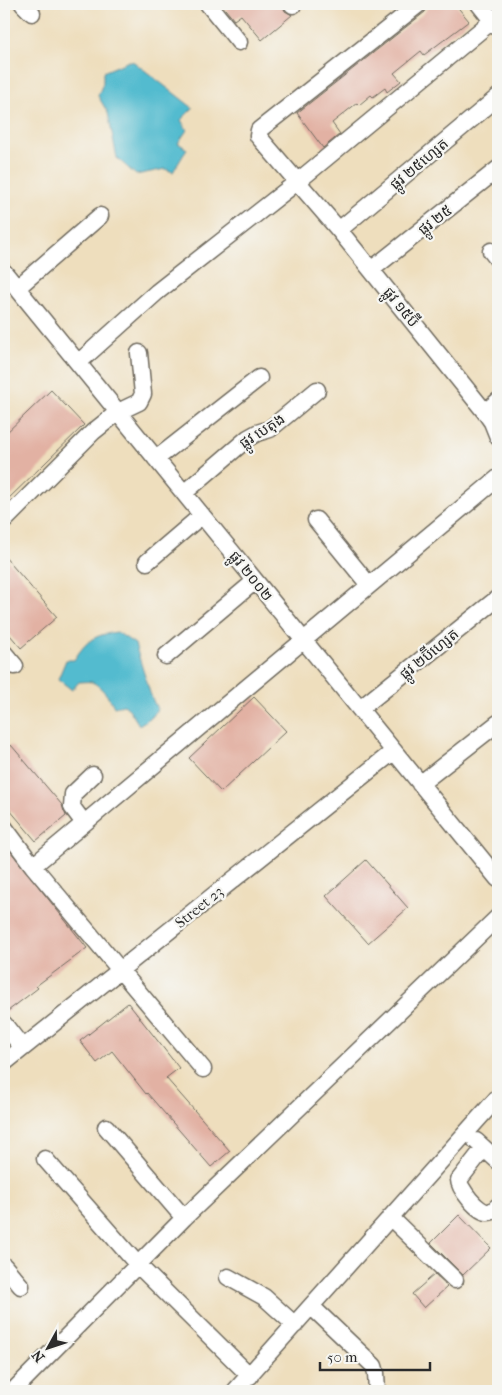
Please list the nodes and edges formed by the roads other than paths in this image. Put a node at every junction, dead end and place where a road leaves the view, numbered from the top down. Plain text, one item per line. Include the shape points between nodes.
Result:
1 (419, 4) edge
2 (479, 4) edge
3 (211, 5) edge
4 (496, 22) edge
5 (239, 42) dead end
6 (498, 97) edge
7 (498, 169) edge
8 (297, 182) junction
9 (100, 216) dead end
10 (339, 230) junction
11 (371, 270) junction
12 (4, 272) edge
13 (17, 288) junction
14 (139, 353) dead end
15 (78, 363) junction
16 (259, 378) dead end
17 (317, 390) dead end
18 (498, 401) edge
19 (118, 412) junction
20 (485, 412) junction
21 (498, 437) edge
22 (156, 459) junction
23 (498, 478) edge
24 (184, 493) junction
25 (202, 515) junction
26 (316, 520) dead end
27 (4, 521) edge
28 (147, 562) dead end
29 (255, 581) junction
30 (369, 585) junction
31 (498, 598) edge
32 (304, 640) junction
33 (4, 653) edge
34 (166, 656) dead end
35 (15, 666) dead end
36 (360, 709) junction
37 (498, 723) edge
38 (394, 751) junction
39 (93, 775) dead end
40 (420, 784) junction
41 (84, 823) junction
42 (4, 827) edge
43 (33, 866) junction
44 (498, 879) edge
45 (498, 917) edge
46 (120, 970) junction
47 (4, 1024) edge
48 (22, 1047) junction
49 (4, 1062) edge
50 (203, 1069) dead end
51 (498, 1097) edge
52 (106, 1127) dead end
53 (466, 1132) junction
54 (484, 1148) junction
55 (45, 1159) dead end
56 (498, 1161) edge
57 (498, 1206) edge
58 (390, 1217) junction
59 (184, 1218) junction
60 (138, 1265) junction
61 (4, 1266) edge
62 (228, 1277) dead end
63 (455, 1280) dead end
64 (21, 1286) dead end
65 (312, 1307) junction
66 (295, 1325) junction
67 (250, 1376) junction
68 (13, 1391) edge
69 (235, 1391) edge
70 (377, 1391) edge

1 - 8 street, ផ្លូវ ១៥ប៊ី via 259,130 258,136
2 - 4 street
3 - 5 street
4 - 8 street
6 - 10 street, ផ្លូវ ២៥ហ្សេត
7 - 11 street, ផ្លូវ ២៥
8 - 10 street, ផ្លូវ ១៥ប៊ី
8 - 15 street via 157,292
9 - 13 street
10 - 11 street, ផ្លូវ ១៥ប៊ី
11 - 20 street, ផ្លូវ ១៥ប៊ី
12 - 13 street, ផ្លូវ ២០០២
13 - 15 street, ផ្លូវ ២០០២
14 - 19 street via 143,394 139,402
15 - 19 street, ផ្លូវ ២០០២
16 - 22 street
17 - 24 street, ផ្លូវ បេតុង via 270,429 248,438
18 - 20 street
19 - 22 street, ផ្លូវ ២០០២
19 - 27 street via 93,432
20 - 21 street, ផ្លូវ ១៥ប៊ី
22 - 24 street, ផ្លូវ ២០០២
23 - 30 street
24 - 25 street, ផ្លូវ ២០០២
25 - 28 street
25 - 29 street, ផ្លូវ ២០០២
26 - 30 street
29 - 32 street, ផ្លូវ ២០០២
29 - 34 street
30 - 32 street
31 - 36 street, ផ្លូវ ២ប៊ីហ្សេត
32 - 36 street, ផ្លូវ ២០០២
32 - 41 street
33 - 35 street
36 - 38 street, ផ្លូវ ២០០២
37 - 40 street
38 - 40 street, ផ្លូវ ២០០២
38 - 46 street, Street 23
39 - 41 street via 72,794 72,807
40 - 44 street, ផ្លូវ ២០០២
41 - 43 street
42 - 43 street
43 - 46 street
45 - 59 street
46 - 48 street, Street 23
46 - 50 street
47 - 48 street
48 - 49 street, Street 23
51 - 53 street
52 - 59 street
53 - 54 street
53 - 58 street
54 - 56 street
54 - 57 street via 459,1184 481,1211 486,1213
55 - 60 street
58 - 63 street
58 - 65 street
59 - 60 street
60 - 67 street
60 - 68 street
61 - 64 street
62 - 66 street via 264,1298
65 - 66 street
65 - 70 street via 374,1366
66 - 67 street
67 - 69 street

